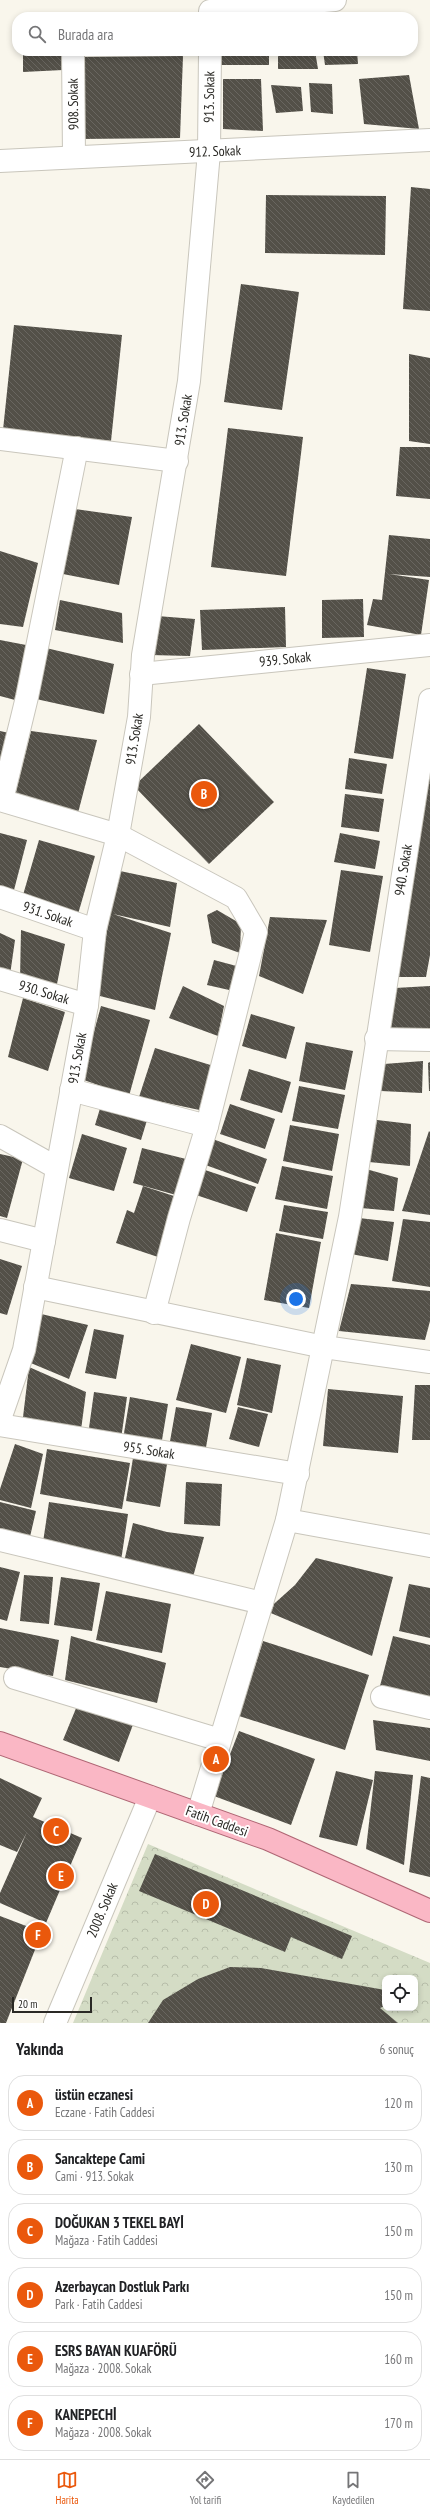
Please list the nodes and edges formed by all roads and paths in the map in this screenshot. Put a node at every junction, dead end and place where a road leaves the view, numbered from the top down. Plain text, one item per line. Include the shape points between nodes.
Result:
1 (335, 0) edge
2 (210, 9) edge
3 (73, 56) edge
4 (210, 56) edge
5 (430, 140) edge
6 (209, 152) junction
7 (74, 156) junction
8 (0, 161) edge
9 (0, 439) edge
10 (77, 448) junction
11 (177, 461) junction
12 (430, 645) edge
13 (141, 674) junction
14 (430, 700) edge
15 (1, 800) edge
16 (118, 835) junction
17 (0, 897) edge
18 (95, 930) junction
19 (0, 979) edge
20 (87, 1005) junction
21 (376, 1039) junction
22 (430, 1040) edge
23 (71, 1090) junction
24 (207, 1126) junction
25 (0, 1136) edge
26 (57, 1168) junction
27 (0, 1230) edge
28 (44, 1241) junction
29 (35, 1287) junction
30 (154, 1313) junction
31 (324, 1347) junction
32 (430, 1362) edge
33 (0, 1419) edge
34 (0, 1425) edge
35 (298, 1474) junction
36 (287, 1520) junction
37 (0, 1540) edge
38 (430, 1546) edge
39 (262, 1603) junction
40 (15, 1678) dead end
41 (382, 1697) dead end
42 (430, 1708) edge
43 (220, 1740) junction
44 (0, 1743) edge
45 (150, 1797) junction
46 (198, 1814) junction
47 (430, 1911) edge
48 (55, 2023) edge

1 - 2 street
3 - 7 street, 908. Sokak
4 - 6 street, 913. Sokak
5 - 6 street, 912. Sokak
6 - 7 street, 912. Sokak
6 - 11 street, 913. Sokak via 189,381
7 - 8 street, 912. Sokak
9 - 10 street
10 - 11 street
10 - 15 street via 27,697
11 - 13 street, 913. Sokak
12 - 13 street, 939. Sokak
13 - 16 street, 913. Sokak via 139,717
14 - 21 street, 940. Sokak
15 - 16 street
16 - 18 street, 913. Sokak
16 - 24 street via 236,898 256,932
17 - 18 street, 931. Sokak
18 - 20 street, 913. Sokak
19 - 20 street, 930. Sokak
20 - 23 street, 913. Sokak
21 - 22 street
21 - 31 street, 940. Sokak via 350,1217
23 - 24 street
23 - 26 street, 913. Sokak
24 - 30 street
25 - 26 street
26 - 28 street, 913. Sokak
27 - 28 street
28 - 29 street, 913. Sokak
29 - 30 street
29 - 33 street, 913. Sokak via 24,1350
30 - 31 street
31 - 32 street
31 - 35 street, 940. Sokak
34 - 35 street, 955. Sokak
35 - 36 street, 940. Sokak
36 - 38 street
36 - 39 street, 940. Sokak
37 - 39 street
39 - 43 street, 940. Sokak
40 - 43 street
41 - 42 street
43 - 46 street, 940. Sokak
44 - 45 main road, Fatih Caddesi
45 - 46 main road, Fatih Caddesi
45 - 48 street, 2008. Sokak
46 - 47 main road, Fatih Caddesi via 268,1839

